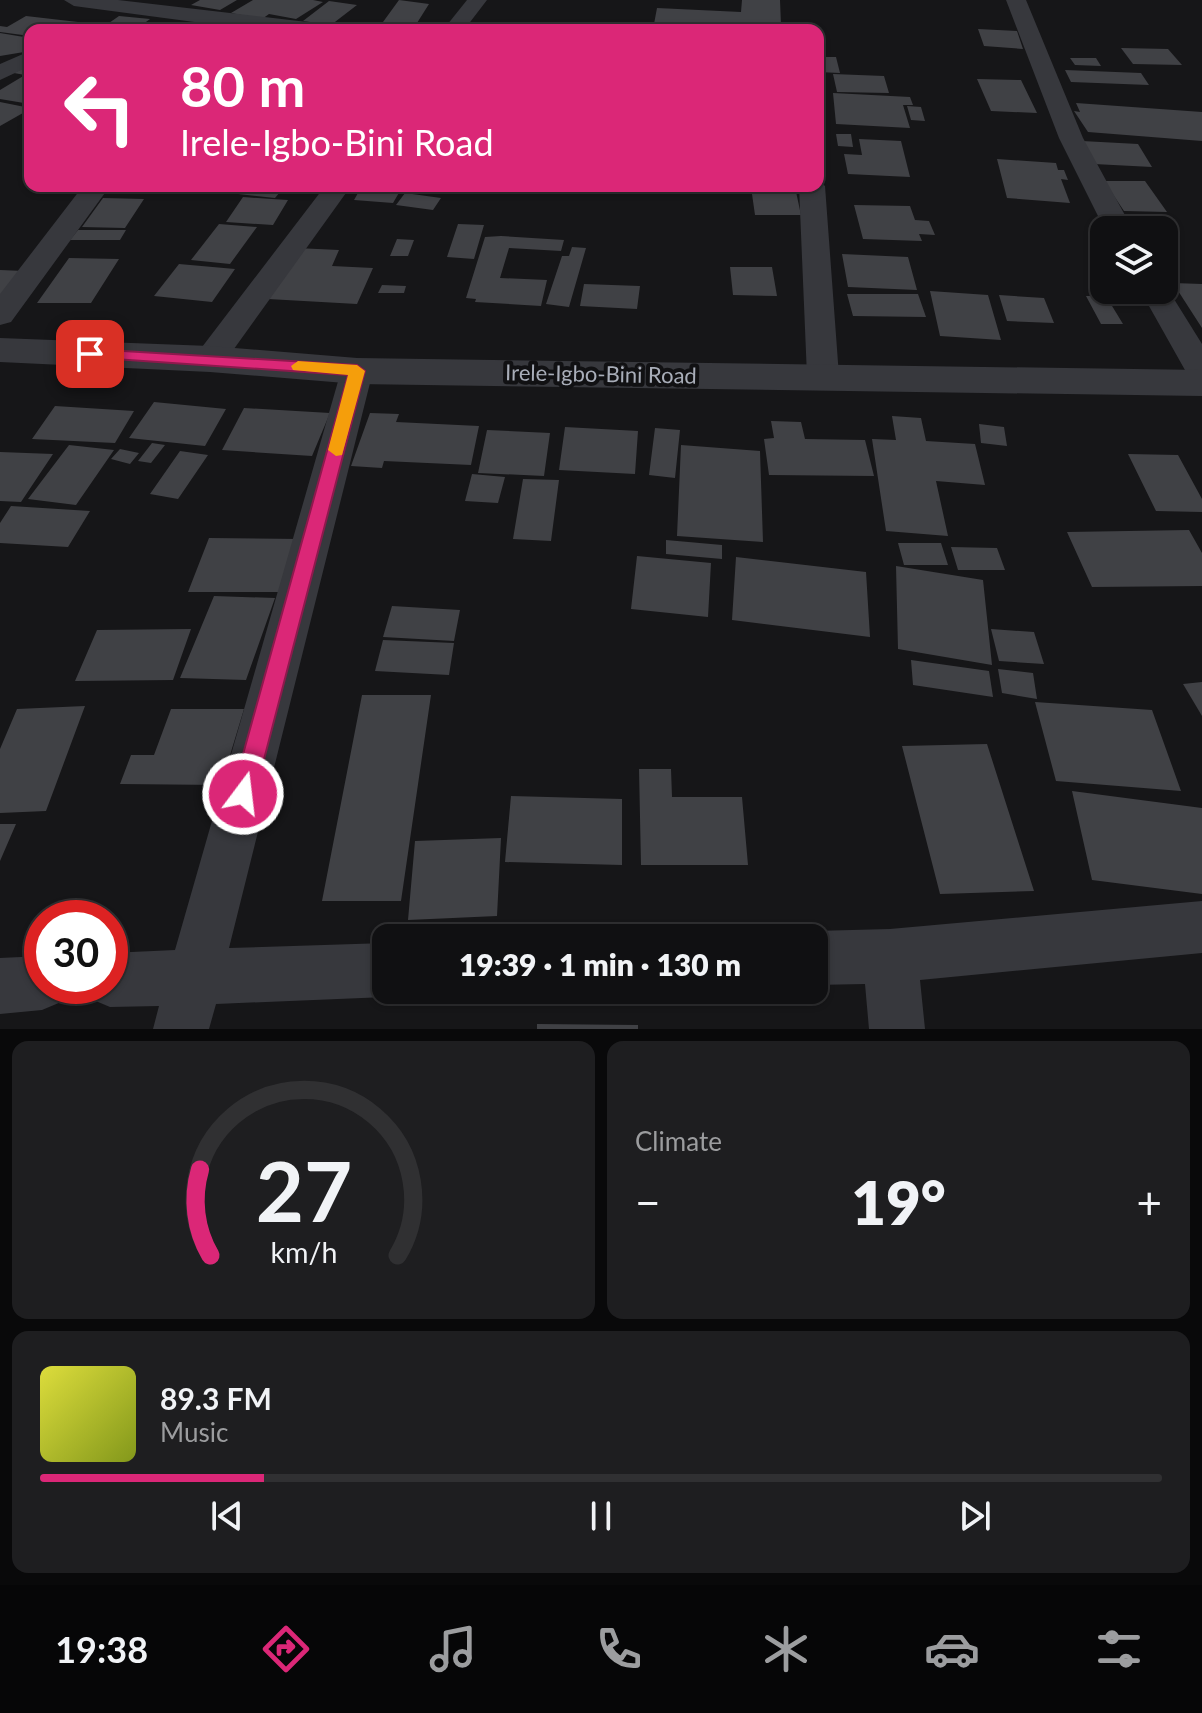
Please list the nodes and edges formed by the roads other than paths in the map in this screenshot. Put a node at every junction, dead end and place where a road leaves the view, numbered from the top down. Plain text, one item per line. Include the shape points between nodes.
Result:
1 (74, 0) edge
2 (477, 0) edge
3 (1016, 0) edge
4 (123, 4) edge
5 (90, 22) dead end
6 (228, 24) edge
7 (458, 24) edge
8 (24, 60) edge
9 (0, 73) edge
10 (92, 192) edge
11 (334, 192) edge
12 (812, 192) edge
13 (1112, 216) edge
14 (1163, 304) edge
15 (0, 315) edge
16 (0, 350) edge
17 (210, 359) junction
18 (357, 371) junction
19 (1202, 371) edge
20 (823, 376) junction
21 (1202, 383) edge
22 (1202, 927) edge
23 (890, 956) junction
24 (828, 958) edge
25 (372, 970) edge
26 (194, 976) junction
27 (128, 979) edge
28 (24, 984) edge
29 (0, 986) edge
30 (181, 1029) edge
31 (897, 1029) edge

1 - 4 street
2 - 7 street
3 - 13 street via 1071,138
4 - 5 street
4 - 6 street
8 - 9 street
10 - 15 street
11 - 17 street
12 - 20 street
14 - 19 street
16 - 17 street, Irele-Igbo-Bini Road
17 - 18 street, Irele-Igbo-Bini Road
18 - 20 street, Irele-Igbo-Bini Road
18 - 26 street
20 - 21 street, Irele-Igbo-Bini Road
22 - 23 street
23 - 24 street
23 - 31 street
25 - 26 street
26 - 27 street
26 - 30 street
28 - 29 street

